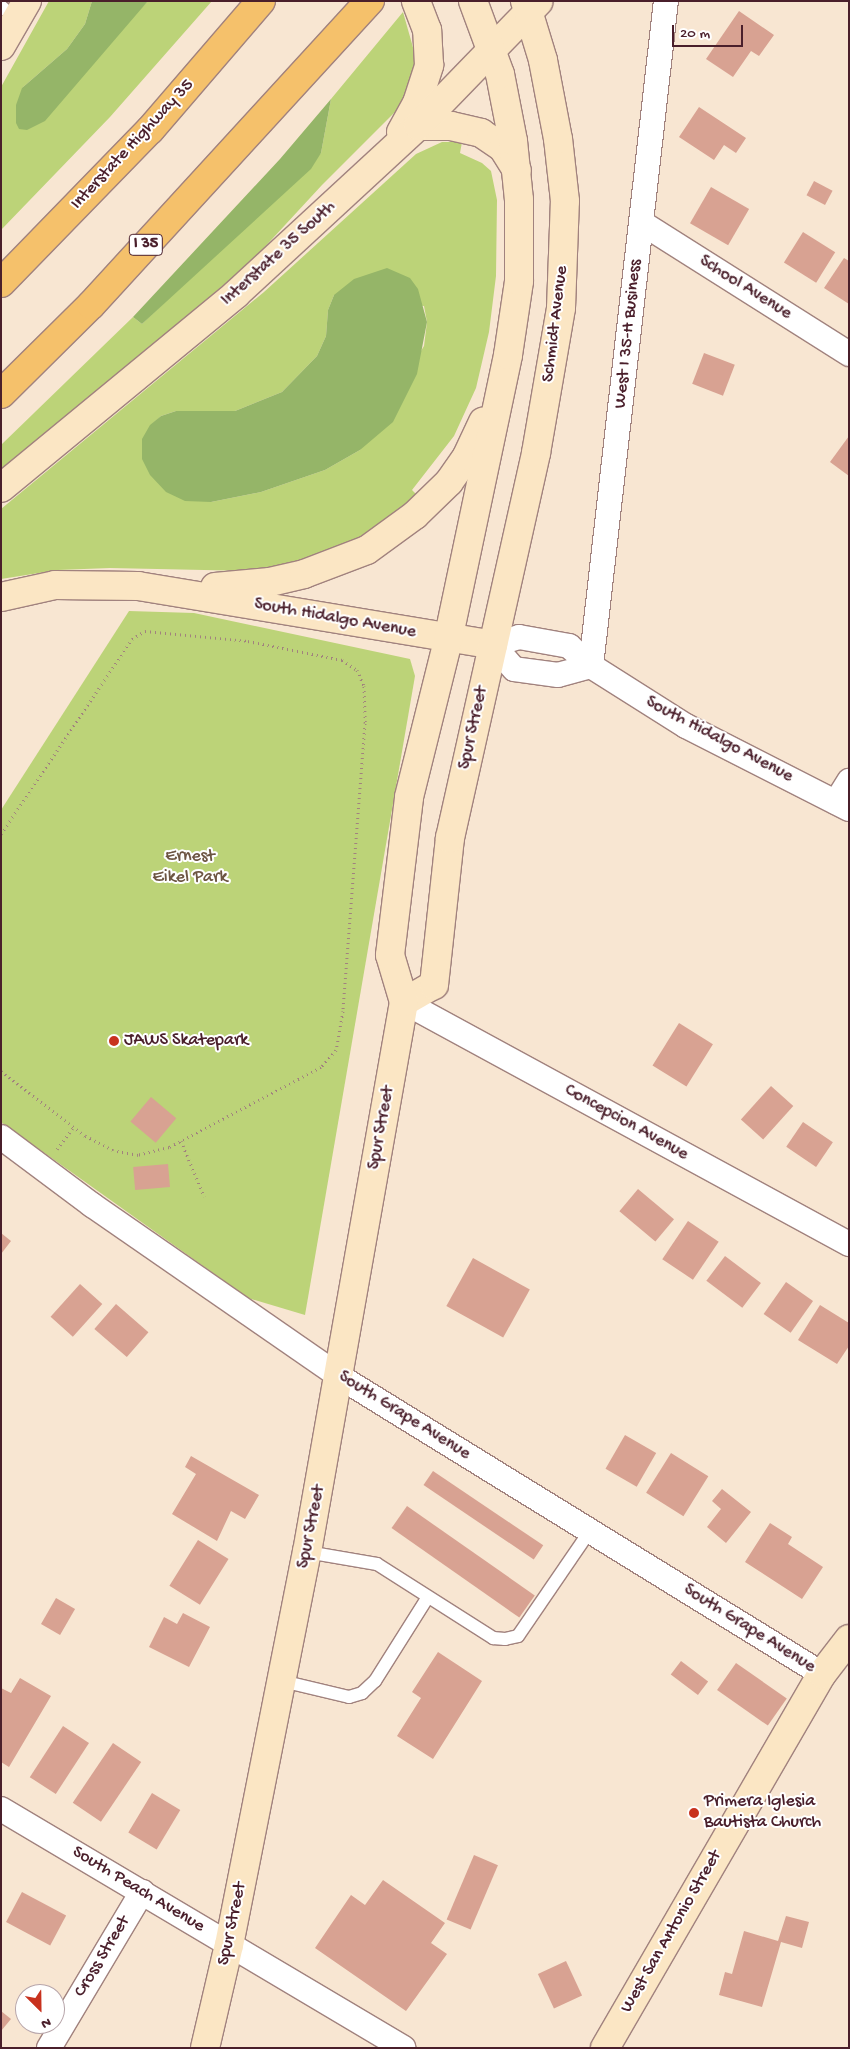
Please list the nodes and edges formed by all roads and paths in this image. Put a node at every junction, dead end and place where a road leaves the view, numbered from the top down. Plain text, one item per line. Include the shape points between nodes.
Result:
1 (370, 1) edge
2 (416, 1) edge
3 (473, 1) edge
4 (666, 1) edge
5 (260, 2) edge
6 (531, 5) edge
7 (15, 9) edge
8 (1, 46) edge
9 (493, 52) junction
10 (418, 126) junction
11 (389, 152) junction
12 (517, 171) junction
13 (642, 223) junction
14 (1, 283) edge
15 (508, 354) junction
16 (849, 354) edge
17 (1, 394) edge
18 (1, 488) edge
19 (178, 590) junction
20 (1, 597) edge
21 (448, 640) junction
22 (493, 645) junction
23 (591, 666) junction
24 (849, 781) edge
25 (842, 806) edge
26 (1, 834) edge
27 (404, 1002) junction
28 (1, 1071) edge
29 (1, 1137) edge
30 (180, 1141) junction
31 (204, 1196) dead end
32 (849, 1244) edge
33 (340, 1377) junction
34 (590, 1531) junction
35 (307, 1552) junction
36 (428, 1597) junction
37 (849, 1638) edge
38 (822, 1674) junction
39 (282, 1681) junction
40 (1, 1809) edge
41 (142, 1892) junction
42 (229, 1945) junction
43 (49, 2048) edge
44 (205, 2048) edge
45 (403, 2048) edge
46 (605, 2048) edge

1 - 17 highway, I 35 via 91,305
2 - 11 main road via 427,30 428,65 417,103
3 - 9 main road
4 - 13 street, West I 35-H Business
5 - 14 highway, Interstate Highway 35 via 150,130
6 - 9 main road, Interstate 35 South
6 - 22 main road, Schmidt Avenue via 558,139 565,201 564,252 554,360
7 - 8 main road
9 - 10 main road, Interstate 35 South
9 - 12 main road via 508,110
10 - 11 main road, Interstate 35 South
10 - 12 main road via 452,126 481,134 503,148
11 - 18 main road, Interstate 35 South via 236,294
12 - 15 main road via 519,281
13 - 16 street, School Avenue
13 - 23 street, West I 35-H Business
15 - 19 main road via 467,456 435,497 392,533 367,550 304,574 270,582
15 - 21 main road
19 - 20 main road via 87,583 55,585
19 - 21 main road, South Hidalgo Avenue
21 - 22 main road, South Hidalgo Avenue
21 - 27 main road, Spur Street via 408,806 390,955
22 - 23 street, South Hidalgo Avenue via 519,637 569,646
22 - 23 street via 514,669 558,675
22 - 27 main road, Spur Street via 450,838 434,985
23 - 25 street, South Hidalgo Avenue via 686,726
24 - 25 street
26 - 30 path via 132,639 145,631 248,641 342,660 357,670 364,686 365,723 343,1011 336,1050 321,1068
27 - 32 street, Concepcion Avenue
27 - 33 main road, Spur Street
28 - 30 path via 66,1123 112,1150 138,1155
29 - 33 street, South Grape Avenue via 92,1205
30 - 31 path
33 - 34 street, South Grape Avenue
33 - 35 main road, Spur Street
34 - 36 lane via 518,1636 493,1638
34 - 38 street, South Grape Avenue
35 - 36 lane via 377,1564
35 - 39 main road, Spur Street
36 - 39 lane via 375,1681 362,1693 349,1697
37 - 38 main road, West San Antonio Street
38 - 46 main road, West San Antonio Street
39 - 42 main road, Spur Street
40 - 41 street, South Peach Avenue
41 - 42 street, South Peach Avenue
41 - 43 street, Cross Street
42 - 44 main road, Spur Street
42 - 45 street, South Peach Avenue

